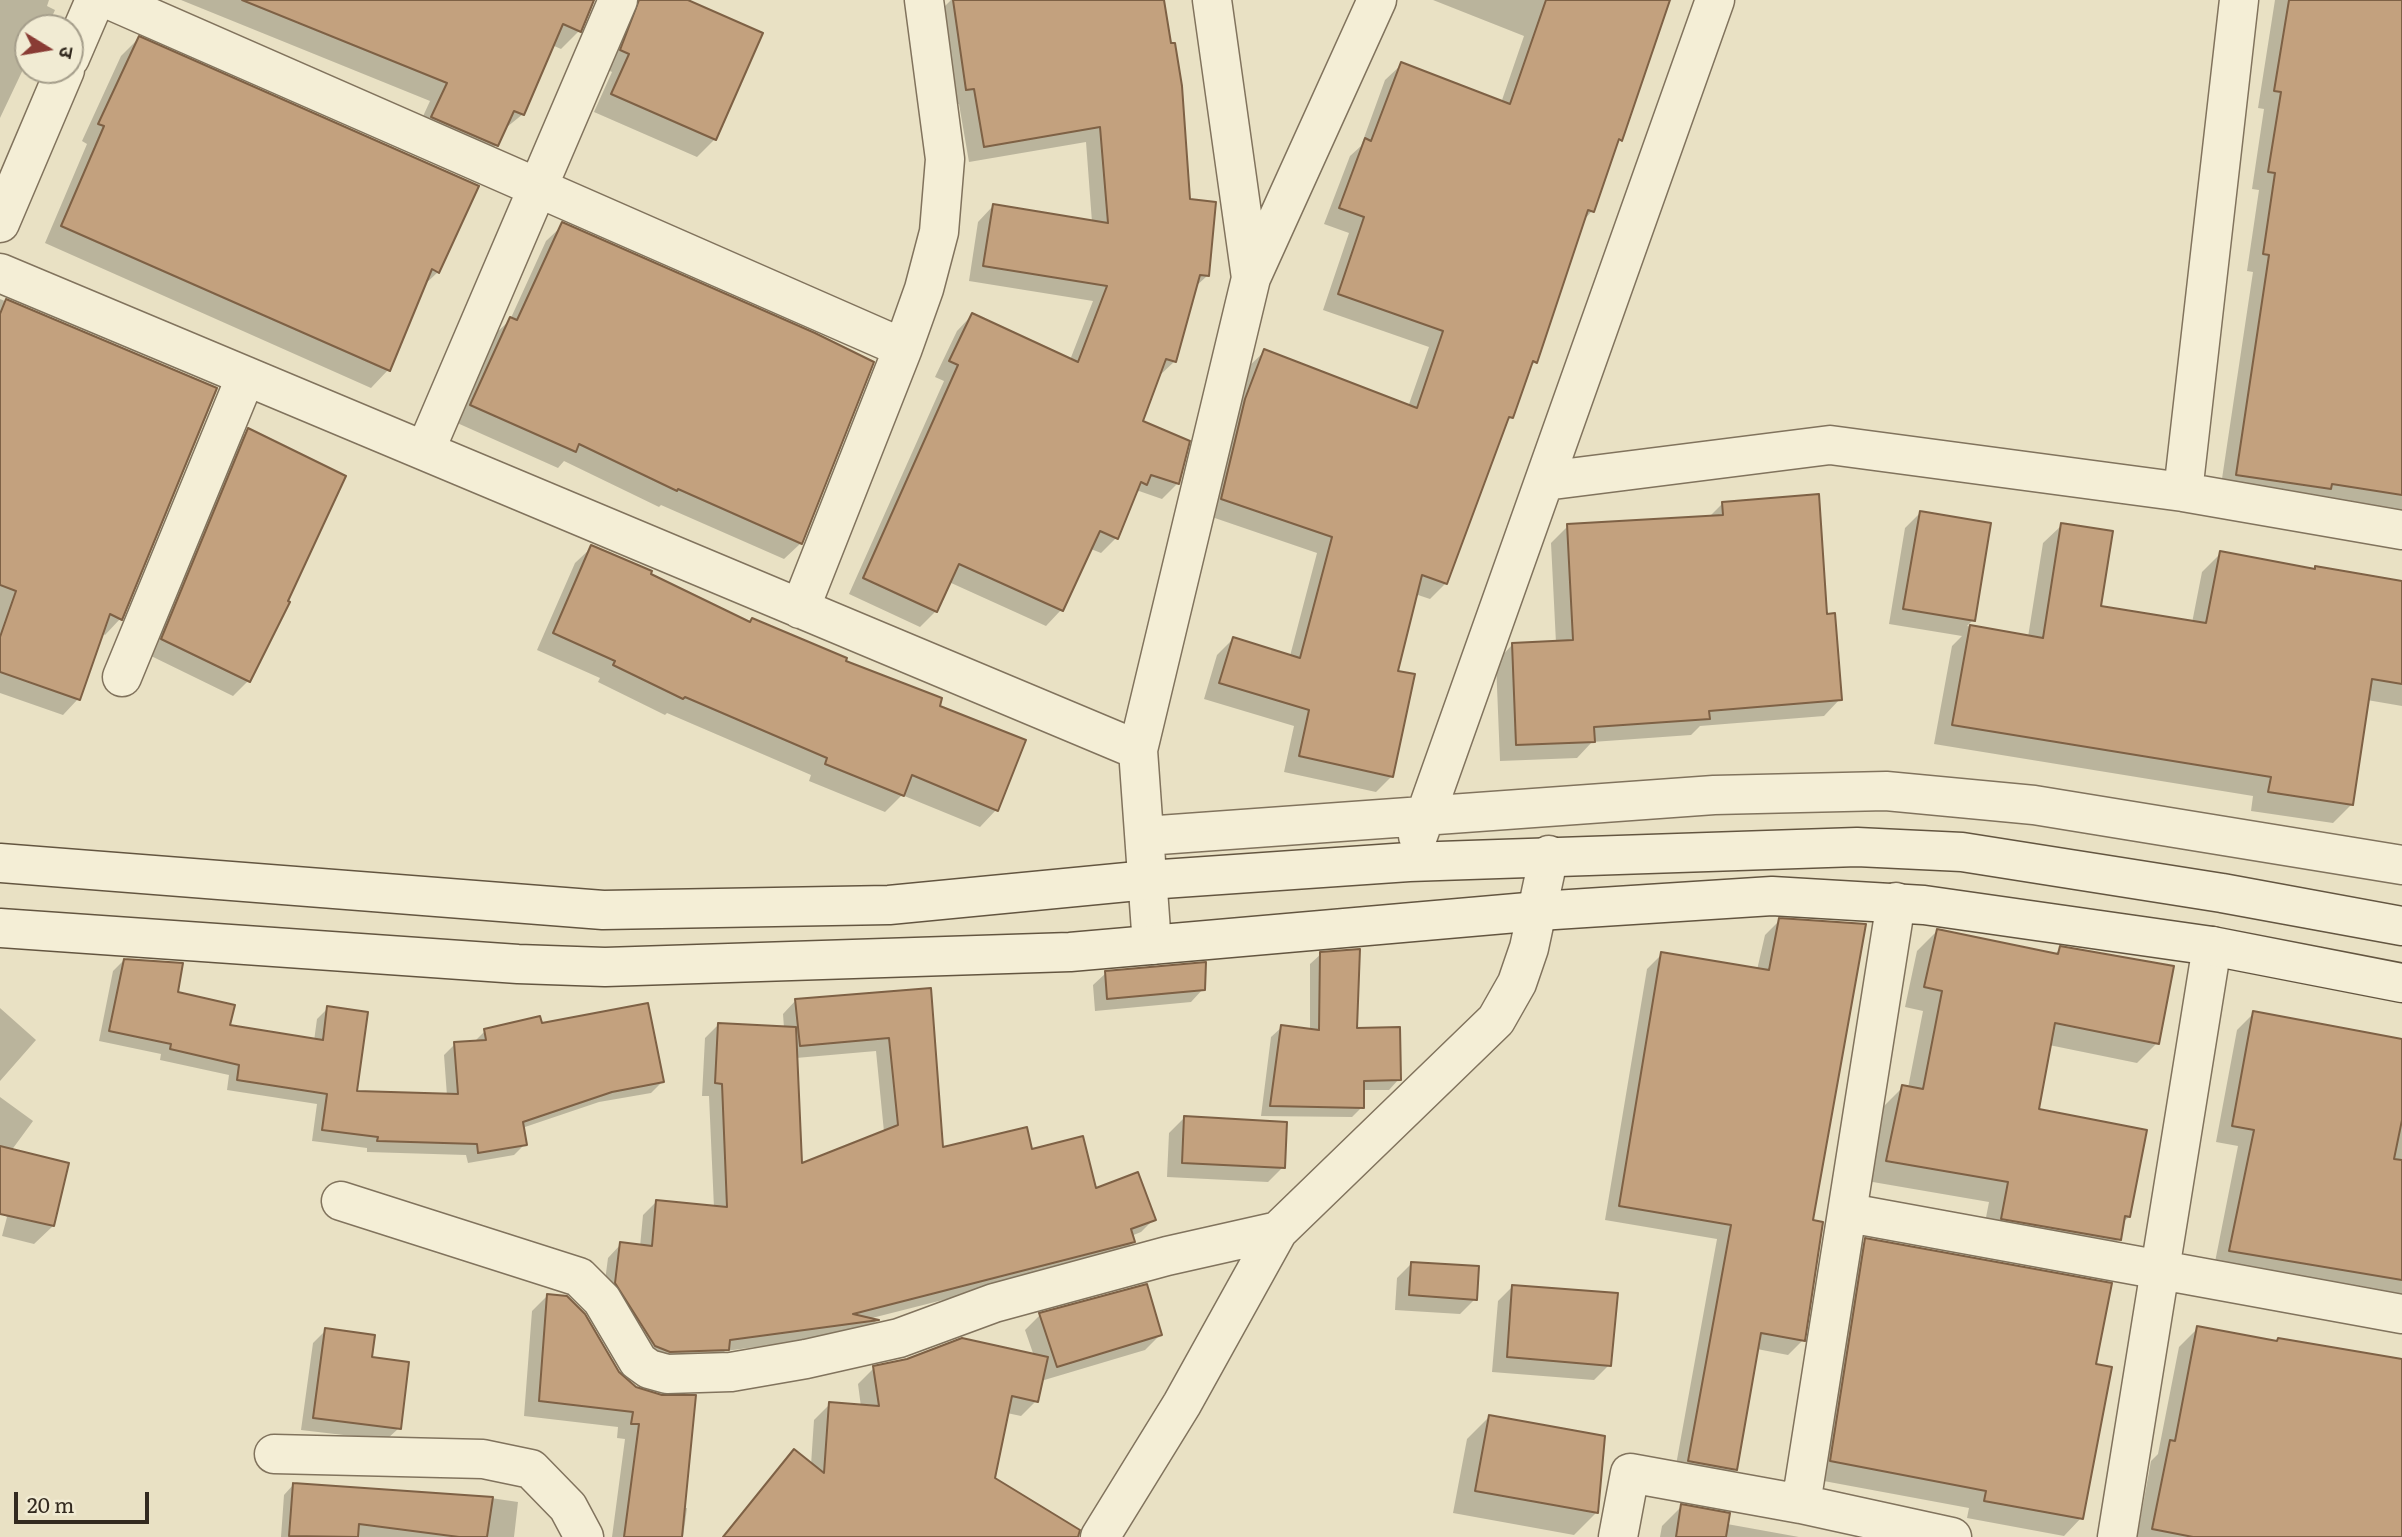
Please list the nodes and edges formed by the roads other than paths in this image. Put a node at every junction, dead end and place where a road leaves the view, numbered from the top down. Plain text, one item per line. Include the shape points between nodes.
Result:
1 (95, 0) edge
2 (110, 0) edge
3 (618, 0) edge
4 (924, 0) edge
5 (1212, 0) edge
6 (1377, 0) edge
7 (1715, 0) edge
8 (2239, 0) edge
9 (84, 26) edge
10 (59, 84) edge
11 (538, 188) junction
12 (0, 223) edge
13 (0, 273) edge
14 (1251, 278) junction
15 (903, 348) junction
16 (246, 376) junction
17 (425, 451) junction
18 (1545, 481) junction
19 (2183, 492) junction
20 (2402, 530) edge
21 (800, 609) junction
22 (121, 677) dead end
23 (1138, 750) junction
24 (1426, 814) junction
25 (1145, 836) junction
26 (1549, 855) junction
27 (1409, 862) junction
28 (0, 863) edge
29 (2402, 865) edge
30 (1148, 880) junction
31 (1896, 902) junction
32 (1539, 911) junction
33 (2402, 926) edge
34 (0, 928) edge
35 (1152, 945) junction
36 (2212, 946) junction
37 (2402, 983) edge
38 (341, 1201) dead end
39 (1849, 1213) junction
40 (1278, 1231) junction
41 (2162, 1269) junction
42 (2402, 1314) edge
43 (274, 1454) dead end
44 (1801, 1504) junction
45 (584, 1537) edge
46 (1100, 1537) edge
47 (1618, 1537) edge
48 (1952, 1537) edge
49 (2117, 1537) edge

1 - 9 street
2 - 11 street
3 - 11 street
4 - 15 street via 945,159 939,232
5 - 14 street
6 - 14 street
7 - 18 street
8 - 19 street
10 - 12 street
11 - 15 street
11 - 17 street
13 - 16 street
14 - 23 street
15 - 21 street
16 - 17 street
16 - 22 street
17 - 21 street
18 - 19 street via 1830,445
18 - 24 street
19 - 20 street
21 - 23 street
23 - 25 street
24 - 25 street
24 - 27 street
24 - 29 street via 1714,796 1886,791 2034,805
25 - 30 street
26 - 27 street
26 - 32 street
26 - 33 street via 1857,847 1962,852
27 - 30 street
28 - 30 street via 603,910 888,905
30 - 35 street
31 - 32 street via 1772,896
31 - 36 street
31 - 39 street
32 - 35 street
32 - 40 street via 1517,983 1496,1020
34 - 35 street via 563,966 1056,952
36 - 37 street
36 - 41 street
38 - 40 street via 579,1277 602,1300 638,1361 667,1374 731,1372 898,1338 994,1303
39 - 41 street
39 - 44 street
40 - 46 street via 1182,1404
41 - 42 street
41 - 49 street
43 - 45 street via 483,1459 531,1469 568,1507
44 - 47 street via 1630,1473
44 - 48 street

